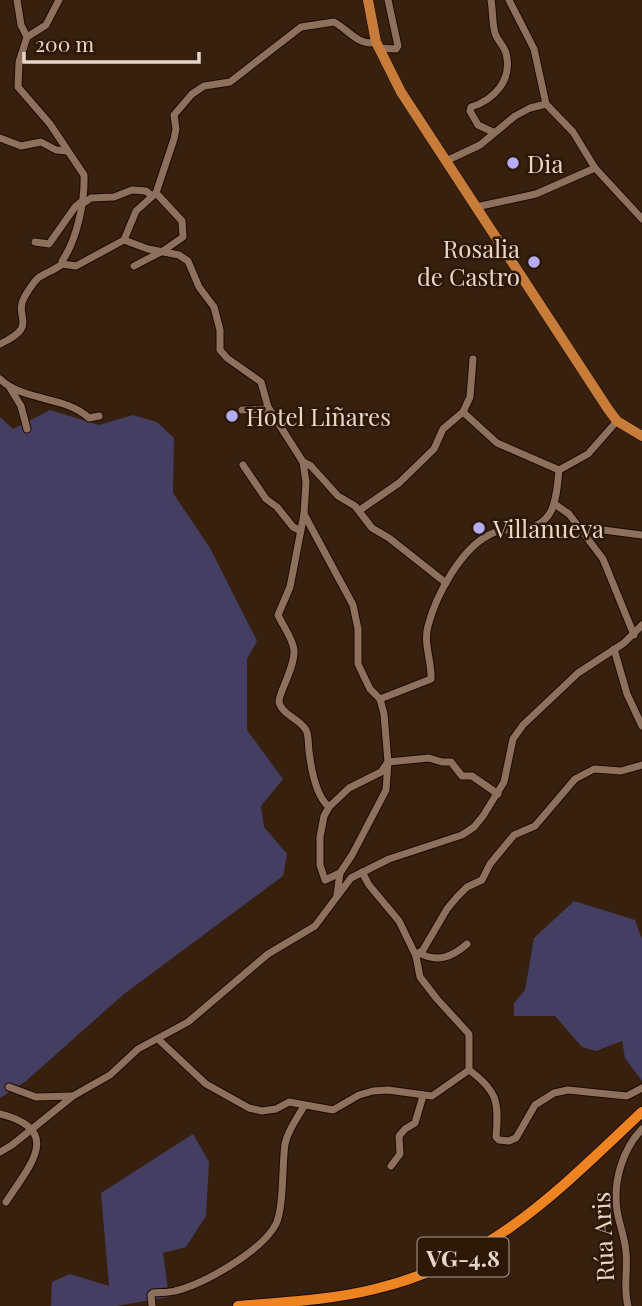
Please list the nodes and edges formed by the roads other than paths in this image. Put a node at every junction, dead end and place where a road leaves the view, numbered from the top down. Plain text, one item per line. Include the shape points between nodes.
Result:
1 (17, 0) edge
2 (59, 0) edge
3 (368, 0) edge
4 (388, 0) edge
5 (491, 0) edge
6 (509, 0) edge
7 (27, 37) junction
8 (378, 45) junction
9 (547, 104) junction
10 (493, 132) junction
11 (0, 138) edge
12 (67, 151) junction
13 (446, 161) junction
14 (595, 168) junction
15 (154, 195) junction
16 (81, 203) junction
17 (476, 207) junction
18 (642, 219) edge
19 (124, 240) junction
20 (35, 242) dead end
21 (163, 251) junction
22 (62, 264) junction
23 (134, 266) dead end
24 (0, 344) edge
25 (473, 359) dead end
26 (0, 380) edge
27 (10, 388) junction
28 (269, 409) junction
29 (242, 410) dead end
30 (463, 412) junction
31 (99, 416) dead end
32 (617, 421) junction
33 (27, 429) dead end
34 (642, 436) edge
35 (303, 462) junction
36 (243, 465) dead end
37 (559, 470) junction
38 (556, 505) junction
39 (360, 510) junction
40 (304, 514) junction
41 (580, 527) junction
42 (299, 530) junction
43 (642, 535) edge
44 (446, 583) junction
45 (642, 625) edge
46 (634, 635) junction
47 (614, 649) junction
48 (380, 699) junction
49 (642, 726) edge
50 (388, 762) junction
51 (642, 765) edge
52 (498, 794) junction
53 (329, 807) junction
54 (340, 873) junction
55 (362, 873) junction
56 (337, 895) junction
57 (467, 944) dead end
58 (418, 954) junction
59 (158, 1039) junction
60 (469, 1070) junction
61 (9, 1087) dead end
62 (642, 1088) edge
63 (73, 1096) junction
64 (422, 1096) junction
65 (304, 1106) junction
66 (642, 1112) edge
67 (0, 1114) edge
68 (32, 1129) junction
69 (642, 1129) edge
70 (0, 1152) edge
71 (391, 1166) dead end
72 (6, 1202) dead end
73 (152, 1306) edge
74 (238, 1306) edge
75 (628, 1306) edge

1 - 7 street
2 - 7 street via 46,25
3 - 8 main road
4 - 8 street via 397,46
5 - 10 street via 496,34 506,53 505,77 488,101 470,111 478,125
6 - 9 street via 534,49
7 - 12 street via 18,87
8 - 13 main road via 396,84
8 - 15 street via 359,41 334,22 311,24 230,82 204,86 192,94 174,114 174,139
9 - 10 street via 530,108
9 - 14 street via 573,132
10 - 13 street via 480,145
11 - 12 street via 21,146 41,142
12 - 16 street via 84,175
13 - 17 main road
14 - 17 street via 536,194
14 - 18 street
15 - 16 street via 132,190
15 - 19 street via 136,211
15 - 21 street via 182,221 184,230 183,237
16 - 20 street via 49,244
16 - 22 street via 78,226
17 - 32 main road
19 - 21 street
19 - 22 street via 76,266
21 - 23 street
21 - 28 street via 188,261 214,307 220,350 261,382
22 - 24 street via 38,278 22,303 22,329
25 - 30 street via 470,397
26 - 27 street
27 - 31 street via 69,405 89,418
27 - 33 street
28 - 29 street
28 - 35 street
30 - 37 street via 497,443
30 - 39 street via 399,483
32 - 34 main road
32 - 37 street via 588,454
35 - 39 street
35 - 40 street
36 - 42 street via 266,499
37 - 38 street
38 - 41 street
38 - 44 street via 531,528 501,530 478,541
39 - 44 street via 367,524
40 - 42 street
40 - 48 street via 353,605 358,664 362,677
41 - 43 street
41 - 46 street via 603,559
42 - 53 street via 290,587 278,615 294,652 279,701 306,730 317,785
44 - 48 street via 426,629 431,679
45 - 46 street
46 - 47 street
47 - 49 street
47 - 52 street via 578,673 523,725 513,739
48 - 50 street
50 - 52 street via 429,758 451,762 462,776 472,776
50 - 53 street via 381,772 349,788
50 - 54 street via 386,790
51 - 58 street via 621,771 594,769 575,779 535,826 514,835 482,880 457,897
52 - 55 street via 474,827 462,835
53 - 54 street via 321,825 320,865 325,880
54 - 56 street
55 - 56 street via 351,878
55 - 58 street
56 - 59 street via 315,926 268,954 188,1022
57 - 58 street via 448,957
58 - 60 street via 420,977 470,1034
59 - 63 street
59 - 65 street via 206,1084 249,1108 276,1109 289,1102
60 - 62 street via 492,1089 499,1140 516,1138 535,1105 554,1093 568,1090 627,1096
60 - 64 street via 432,1096
61 - 63 street via 36,1097
63 - 68 street
64 - 65 street via 387,1090 359,1095 333,1110
64 - 71 street via 419,1116 399,1136 400,1154
65 - 73 street via 285,1142 278,1217 271,1230 255,1247 200,1281 153,1293
66 - 74 highway, VG-4.8 via 534,1211 450,1264 374,1290
67 - 68 street via 18,1118
68 - 70 street
68 - 72 street via 38,1143 36,1153
69 - 75 street, Rúa Aris via 625,1156 617,1195

